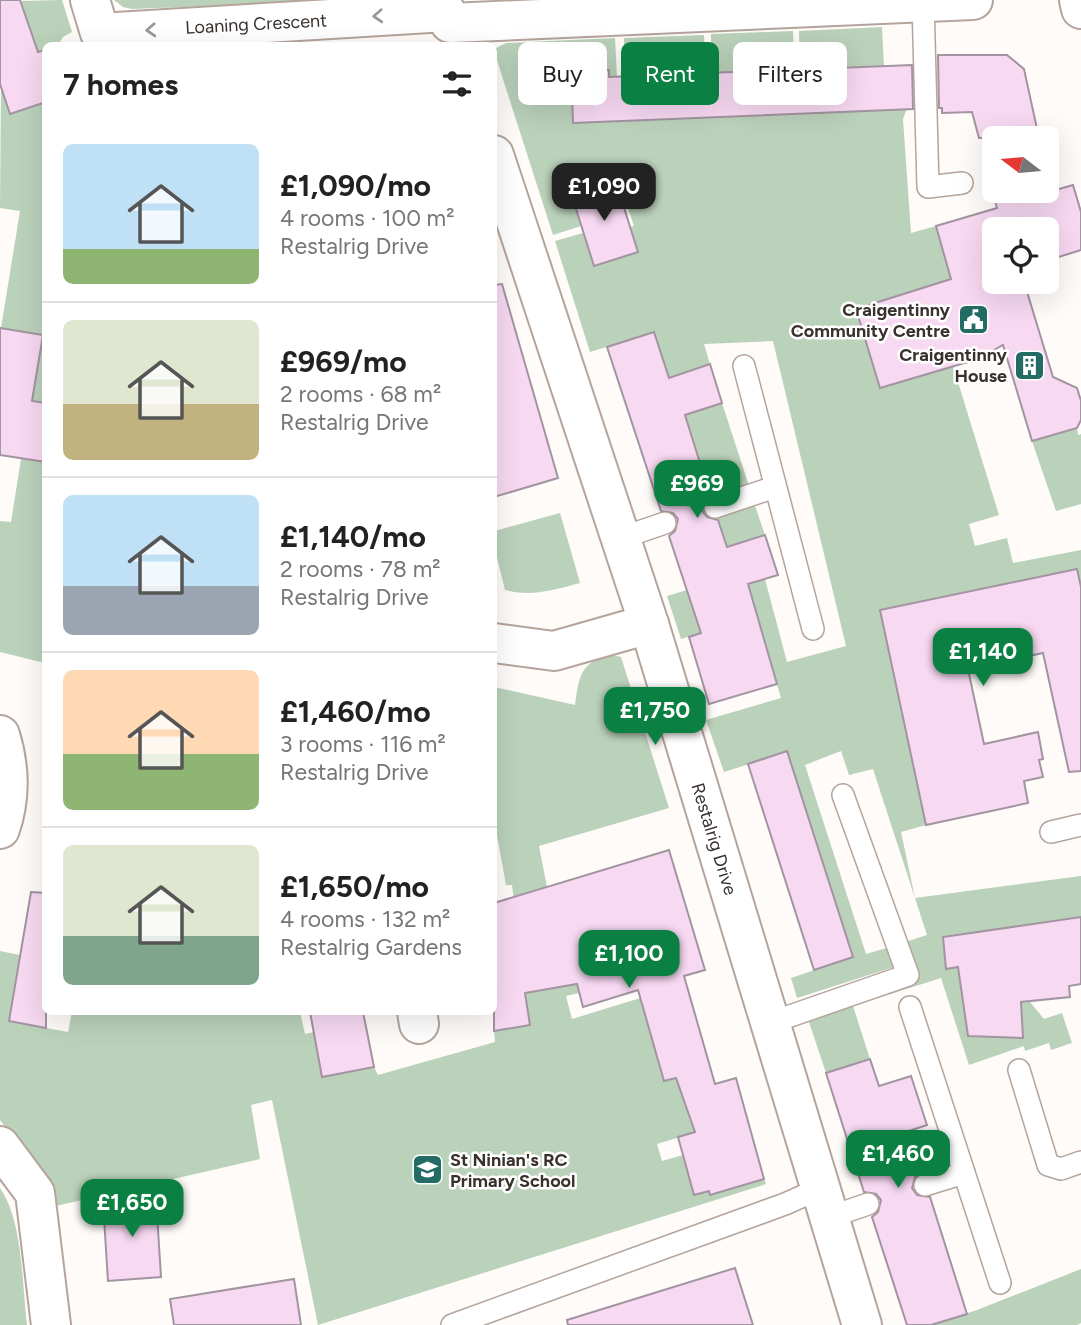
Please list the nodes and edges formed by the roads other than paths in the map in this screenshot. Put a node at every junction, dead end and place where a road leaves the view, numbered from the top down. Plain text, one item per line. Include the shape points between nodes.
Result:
1 (90, 0) edge
2 (973, 0) edge
3 (1079, 0) edge
4 (923, 2) junction
5 (1081, 9) edge
6 (449, 20) edge
7 (497, 164) edge
8 (962, 183) dead end
9 (744, 366) dead end
10 (775, 487) junction
11 (715, 507) dead end
12 (665, 523) dead end
13 (621, 538) junction
14 (649, 624) junction
15 (813, 629) dead end
16 (497, 643) edge
17 (0, 735) edge
18 (844, 795) dead end
19 (1081, 825) edge
20 (0, 829) edge
21 (1051, 832) dead end
22 (910, 1007) dead end
23 (770, 1023) junction
24 (1019, 1070) dead end
25 (0, 1146) edge
26 (1081, 1162) edge
27 (964, 1173) junction
28 (925, 1185) dead end
29 (826, 1202) junction
30 (868, 1204) dead end
31 (1000, 1283) dead end
32 (51, 1325) edge
33 (452, 1325) edge
34 (862, 1325) edge

6 -> 1 street, Loaning Crescent via 100,33
2 - 4 street, Loaning Crescent
3 - 5 street
4 - 6 street, Loaning Crescent
4 - 8 lane via 928,187
7 - 13 street, Restalrig Drive
9 - 10 lane
10 - 11 lane
10 - 15 lane
12 - 13 lane
13 - 14 street, Restalrig Drive
14 - 16 street via 554,651
14 - 23 street, Restalrig Drive
17 - 20 street via 8,779
18 - 23 lane via 908,975
19 - 21 lane
22 - 27 lane
23 - 29 street, Restalrig Drive
24 - 26 lane via 1048,1166 1061,1168
25 - 32 street via 35,1193
27 - 28 lane
27 - 31 lane
29 - 30 lane
29 - 33 lane via 785,1204
29 - 34 street, Restalrig Drive

